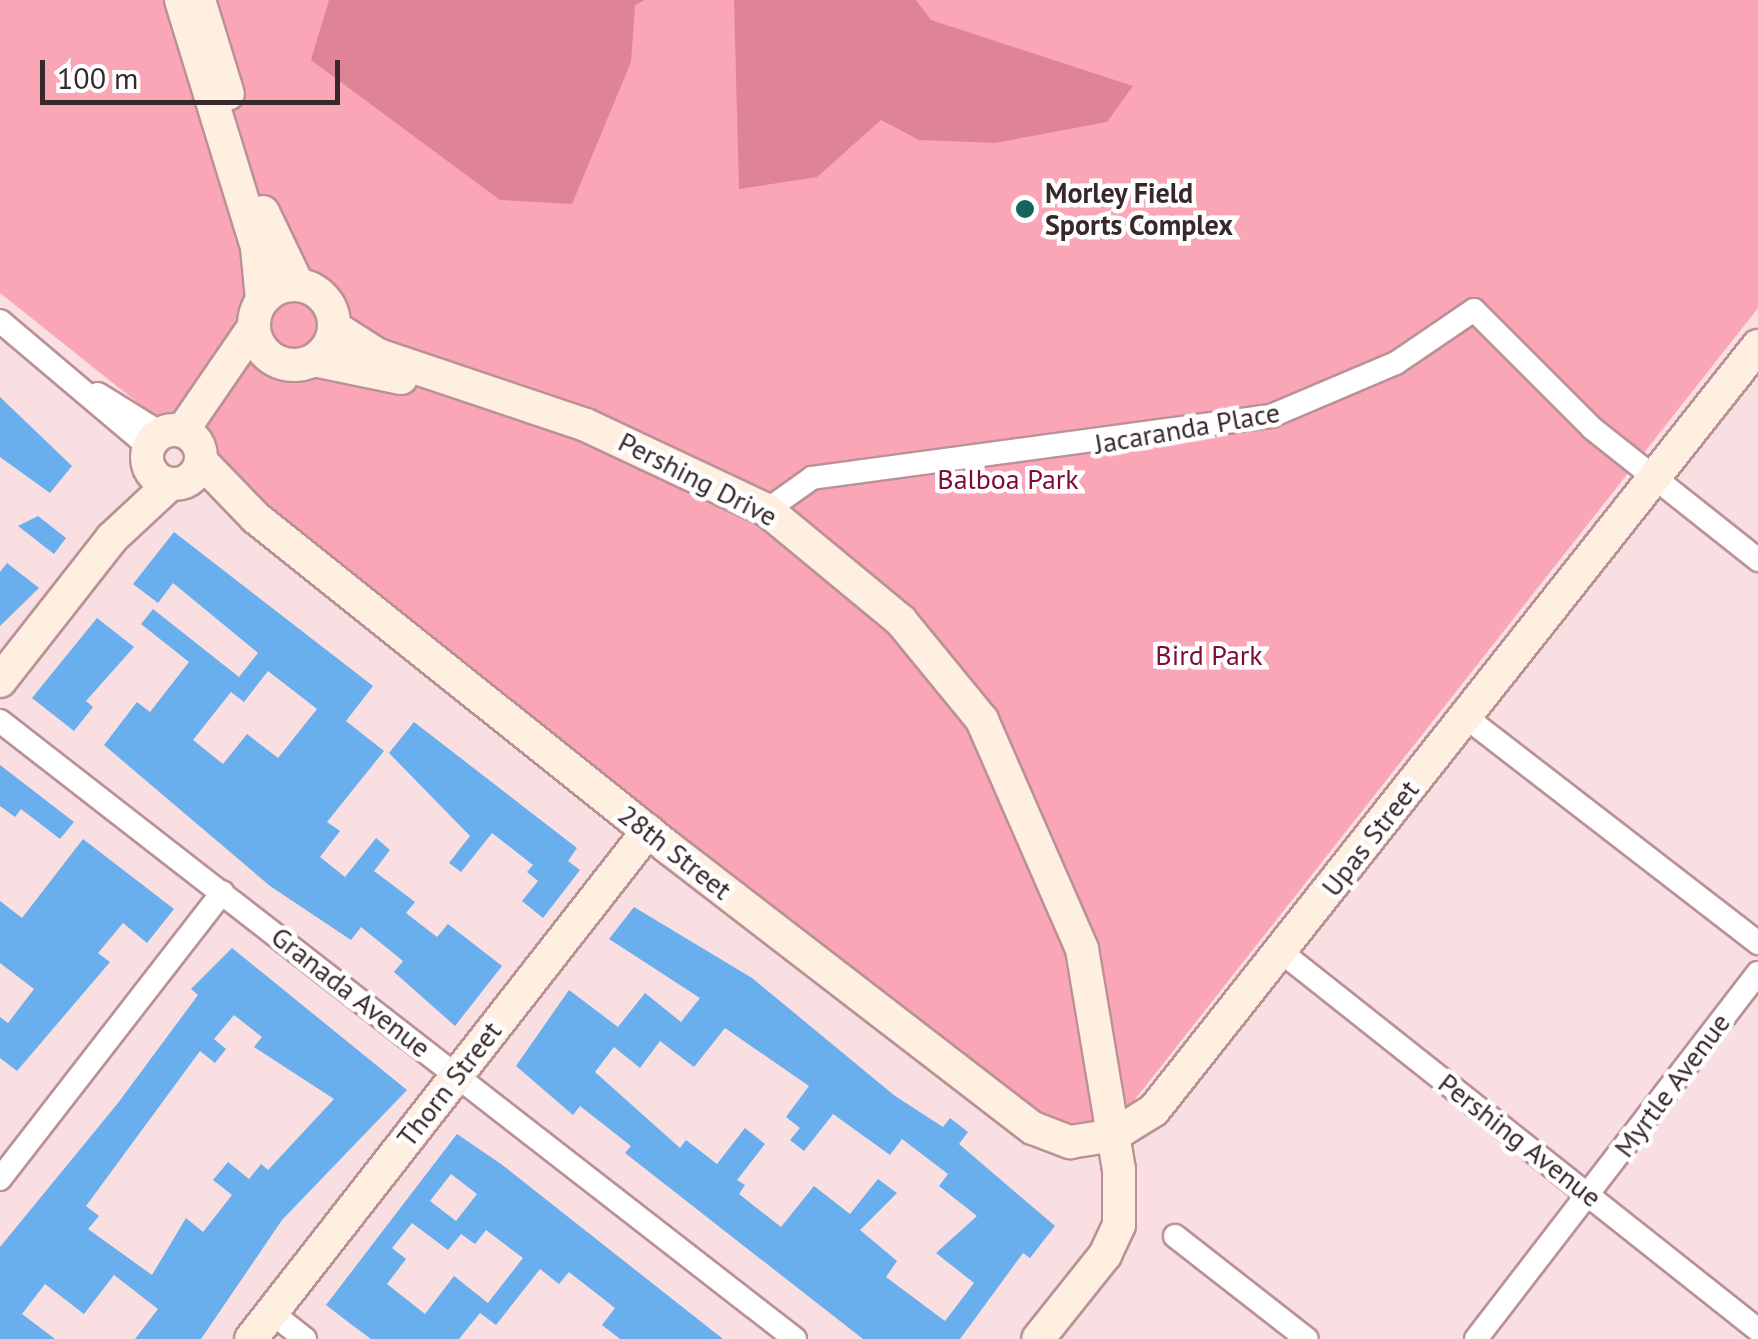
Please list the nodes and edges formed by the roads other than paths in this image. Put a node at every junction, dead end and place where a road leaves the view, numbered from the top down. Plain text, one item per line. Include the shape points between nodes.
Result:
1 (181, 0) edge
2 (198, 0) edge
3 (298, 284) junction
4 (258, 314) junction
5 (0, 321) edge
6 (334, 327) junction
7 (1758, 346) edge
8 (314, 360) junction
9 (276, 362) junction
10 (550, 431) junction
11 (175, 456) junction
12 (1655, 478) junction
13 (767, 510) junction
14 (1758, 560) edge
15 (0, 681) edge
16 (1463, 715) junction
17 (0, 721) edge
18 (1016, 790) junction
19 (648, 831) junction
20 (223, 892) junction
21 (1758, 943) edge
22 (1280, 951) junction
23 (1758, 973) edge
24 (457, 1075) junction
25 (1114, 1135) junction
26 (0, 1179) edge
27 (1589, 1194) junction
28 (1175, 1236) dead end
29 (261, 1326) edge
30 (1758, 1330) edge
31 (305, 1339) edge
32 (794, 1339) edge
33 (1038, 1339) edge
34 (1307, 1339) edge
35 (1476, 1339) edge

1 - 4 main road via 257,247
2 - 3 main road via 269,232
3 - 4 main road
3 - 6 main road via 328,303
4 - 9 main road
4 - 11 main road
5 - 11 street, 28th Street
6 - 8 main road
6 - 13 main road, Pershing Drive via 378,355 664,457
7 - 12 main road, Upas Street
8 - 9 main road
8 - 10 main road, Pershing Drive via 404,379
9 - 11 main road via 232,396
10 - 13 main road
10 - 18 main road, Pershing Drive via 712,502 800,558 910,652
11 - 15 main road
11 - 19 main road, 28th Street
12 - 13 street, Jacaranda Place via 1526,369 1474,310 1396,363 1270,416 812,478
12 - 14 street
12 - 16 main road, Upas Street
13 - 18 main road, Pershing Drive via 842,566 942,665
16 - 21 street
16 - 22 main road, Upas Street
17 - 20 street, Granada Avenue
18 - 25 main road, Pershing Drive via 1082,949
19 - 24 main road, Thorn Street
19 - 25 main road, 28th Street via 1033,1128 1070,1142
20 - 24 street, Granada Avenue
20 - 26 street
22 - 25 main road, Upas Street via 1154,1110
22 - 27 street, Pershing Avenue
23 - 27 street, Myrtle Avenue
24 - 29 main road, Thorn Street
24 - 32 street, Granada Avenue
25 - 33 main road via 1119,1225
27 - 30 street, Pershing Avenue
27 - 35 street, Myrtle Avenue
28 - 34 street
29 - 31 street

